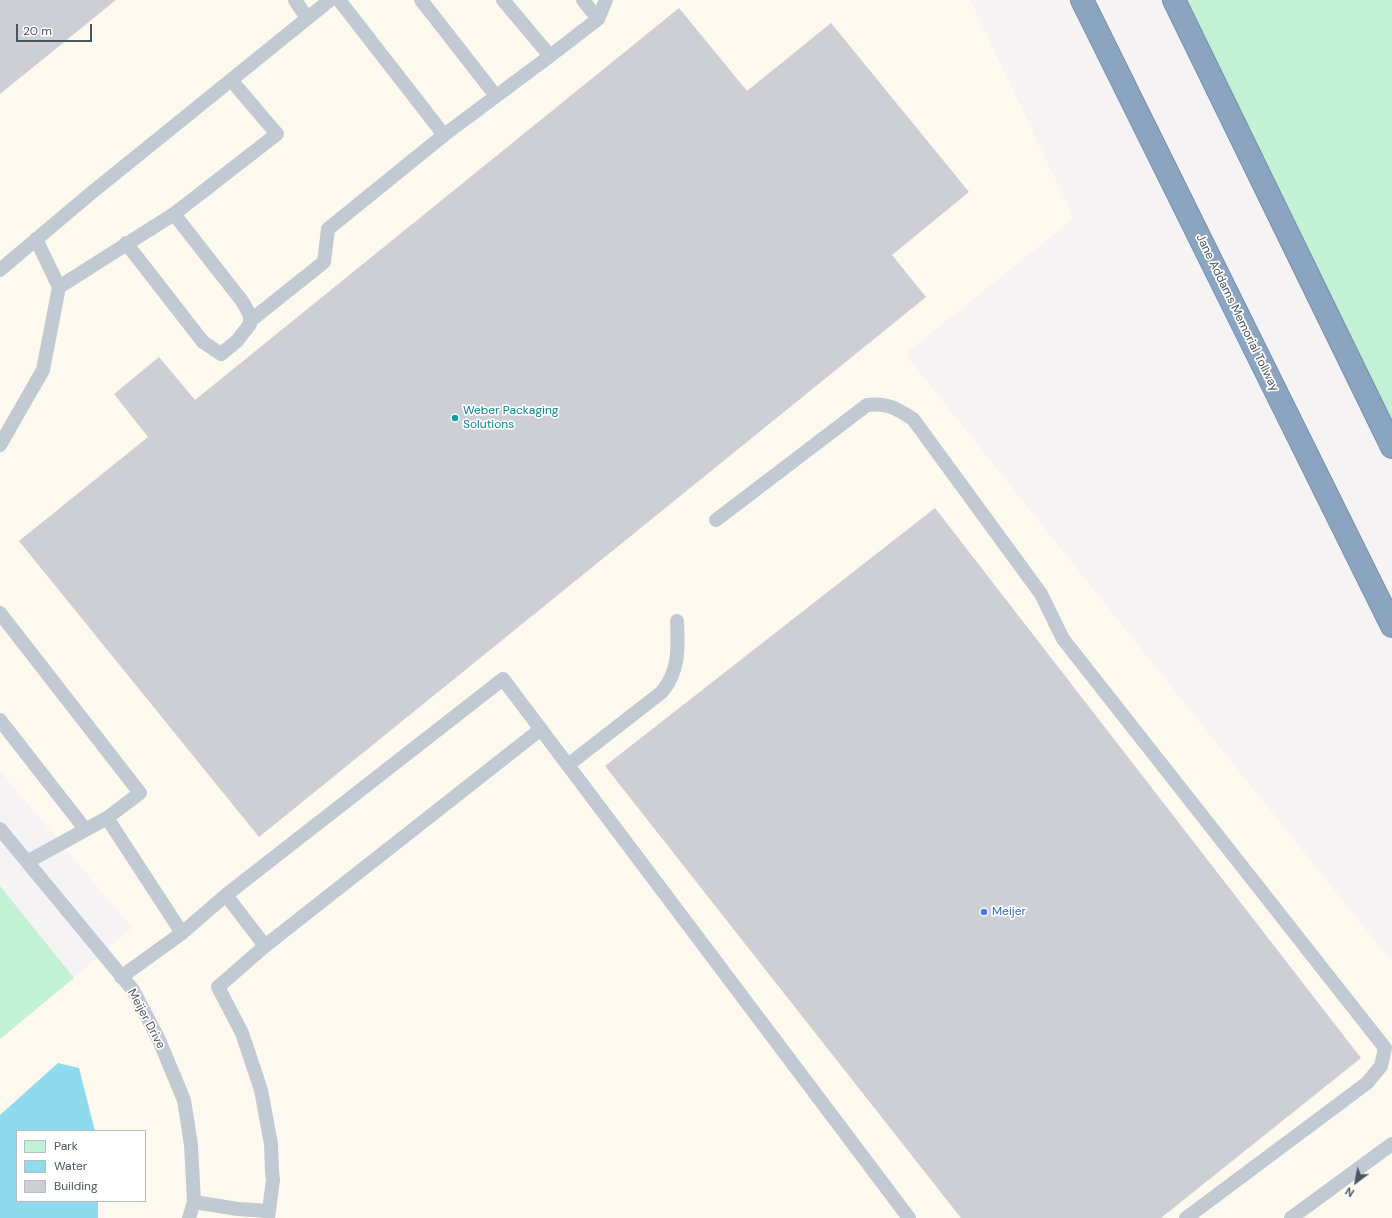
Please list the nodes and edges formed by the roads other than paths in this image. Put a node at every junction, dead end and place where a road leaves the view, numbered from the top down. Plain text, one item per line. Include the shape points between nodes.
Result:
1 (295, 0) edge
2 (330, 0) edge
3 (340, 0) edge
4 (421, 0) edge
5 (503, 0) edge
6 (583, 0) edge
7 (606, 0) edge
8 (1082, 0) edge
9 (1174, 0) edge
10 (307, 18) junction
11 (598, 19) junction
12 (550, 56) junction
13 (231, 80) junction
14 (496, 96) junction
15 (444, 135) junction
16 (174, 214) junction
17 (36, 239) junction
18 (126, 243) junction
19 (0, 270) edge
20 (59, 287) junction
21 (250, 321) junction
22 (0, 445) edge
23 (1392, 447) edge
24 (716, 520) dead end
25 (0, 613) edge
26 (677, 621) dead end
27 (1392, 626) edge
28 (0, 720) edge
29 (540, 729) junction
30 (568, 765) junction
31 (106, 818) junction
32 (0, 829) edge
33 (85, 829) junction
34 (27, 862) junction
35 (226, 895) junction
36 (182, 933) junction
37 (265, 946) junction
38 (121, 977) junction
39 (1392, 1144) edge
40 (194, 1202) junction
41 (269, 1214) edge
42 (189, 1218) edge
43 (909, 1218) edge
44 (1186, 1218) edge
45 (1291, 1218) edge

1 - 10 lane
2 - 10 lane
3 - 15 lane
4 - 14 lane
5 - 12 lane
6 - 11 lane
7 - 11 lane
8 - 27 highway, Jane Addams Memorial Tollway
9 - 23 highway
10 - 13 lane
11 - 12 lane
12 - 14 lane
13 - 16 lane via 277,134
13 - 17 lane
14 - 15 lane
15 - 21 lane via 328,229 324,262
16 - 18 lane
16 - 21 lane via 242,301 250,315
17 - 19 lane
17 - 20 lane
18 - 20 lane
18 - 21 lane via 203,342 221,354 237,341
20 - 22 lane via 43,370
24 - 44 lane via 867,405 882,404 899,410 913,419 1041,594 1062,638 1385,1048 1381,1066 1367,1083
25 - 31 lane via 140,793
26 - 30 lane via 678,652 671,681 662,692
28 - 33 lane
29 - 30 lane
29 - 35 lane via 503,678
29 - 37 lane
30 - 43 lane
31 - 33 lane
31 - 36 lane
32 - 34 lane, Meijer Drive
33 - 34 lane
34 - 38 lane, Meijer Drive
35 - 36 lane
35 - 37 lane
36 - 38 lane
37 - 41 lane via 218,987 242,1033 261,1090 273,1180
38 - 40 lane, Meijer Drive via 133,990 159,1040 184,1100 191,1146
39 - 45 lane
40 - 41 lane
40 - 42 lane, Meijer Drive

